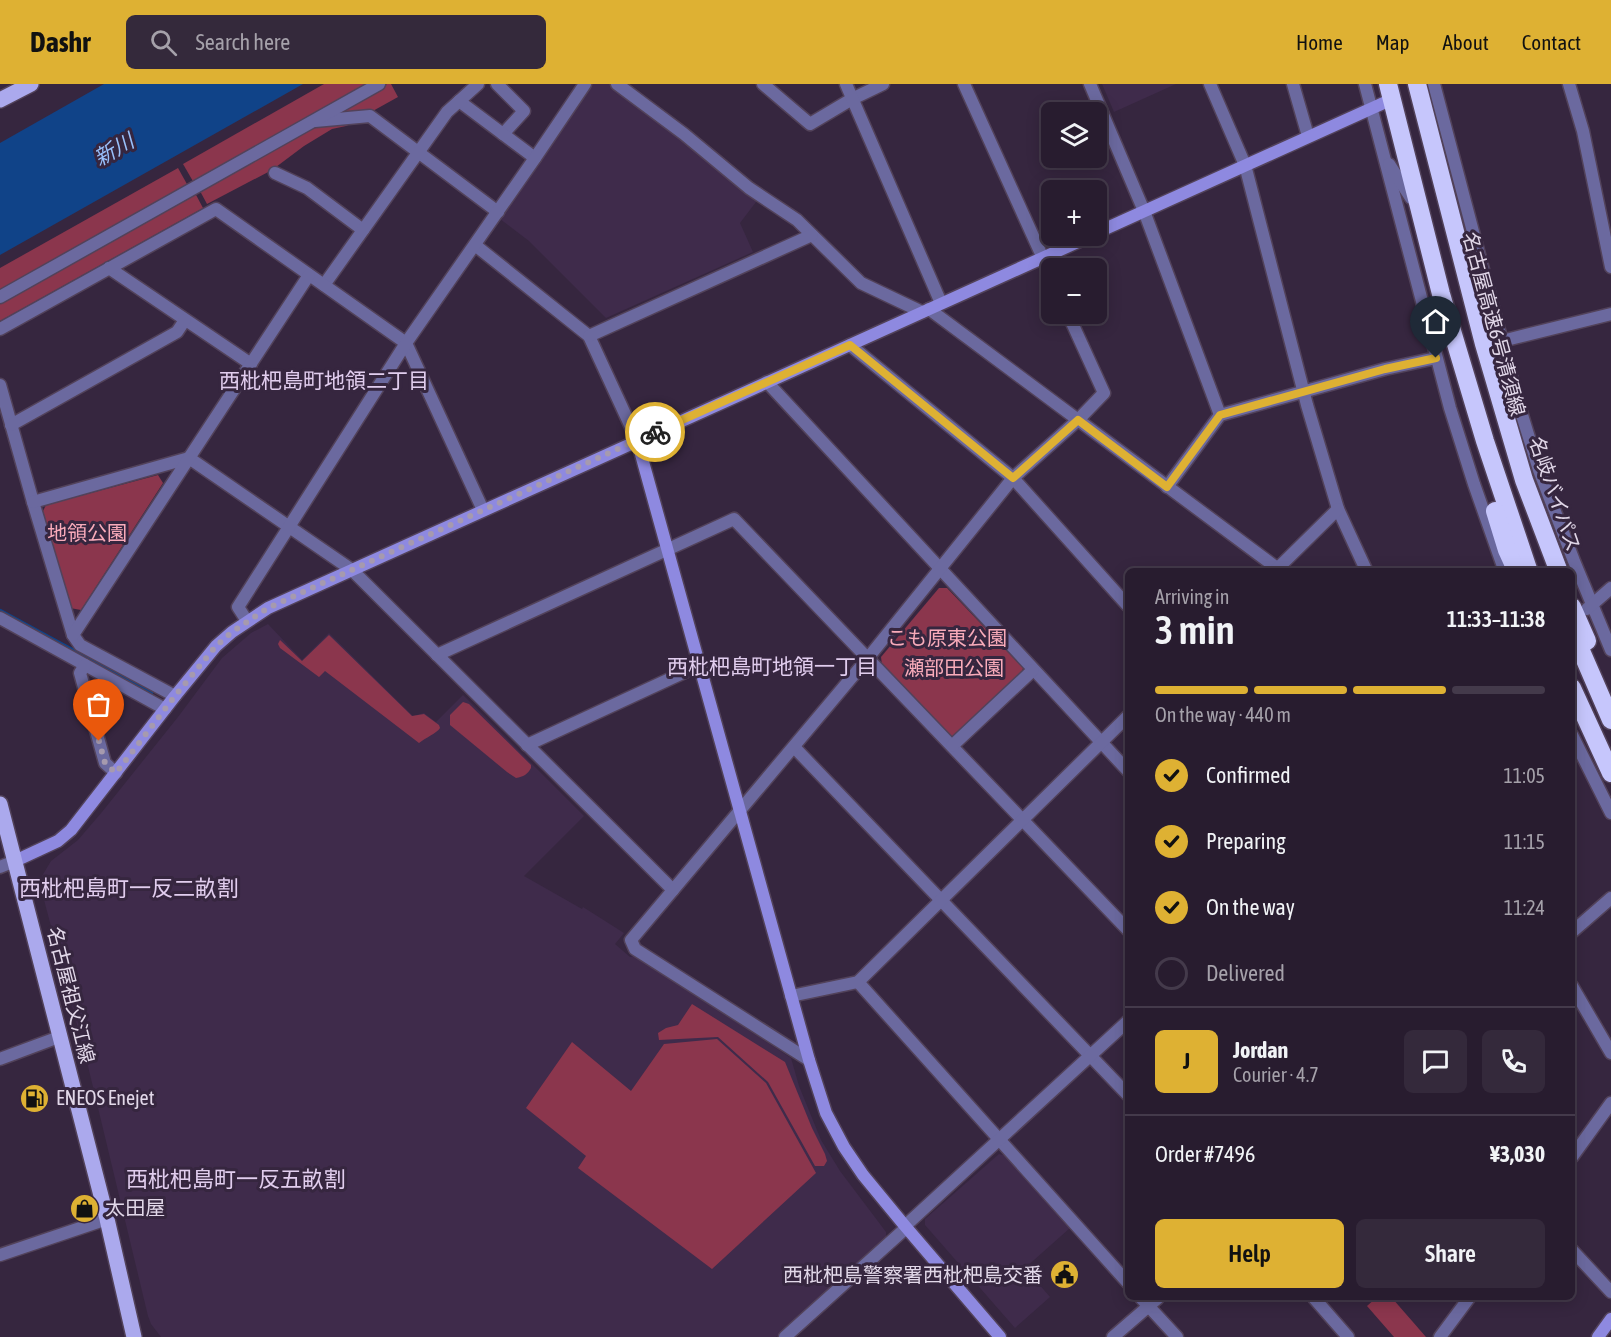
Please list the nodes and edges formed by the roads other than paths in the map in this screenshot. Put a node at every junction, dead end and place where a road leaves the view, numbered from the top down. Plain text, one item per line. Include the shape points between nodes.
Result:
1 (31, 84) edge
2 (379, 84) edge
3 (478, 84) edge
4 (497, 84) edge
5 (585, 84) edge
6 (617, 84) edge
7 (763, 84) edge
8 (846, 84) edge
9 (883, 84) edge
10 (964, 84) edge
11 (1090, 84) edge
12 (1210, 84) edge
13 (1293, 84) edge
14 (1365, 84) edge
15 (1569, 84) edge
16 (1422, 85) edge
17 (1383, 94) edge
18 (852, 99) junction
19 (0, 100) edge
20 (459, 102) junction
21 (312, 121) junction
22 (503, 134) junction
23 (1308, 136) junction
24 (418, 152) junction
25 (1384, 156) junction
26 (536, 158) junction
27 (1245, 165) junction
28 (275, 173) dead end
29 (1411, 198) junction
30 (1144, 211) junction
31 (498, 212) junction
32 (1107, 228) edge
33 (363, 230) junction
34 (812, 235) junction
35 (475, 245) junction
36 (1068, 246) edge
37 (1041, 258) edge
38 (1042, 258) joint
39 (1611, 267) edge
40 (109, 268) junction
41 (309, 275) junction
42 (324, 285) junction
43 (0, 297) edge
44 (941, 303) junction
45 (925, 311) junction
46 (1611, 314) edge
47 (185, 320) junction
48 (1073, 324) edge
49 (0, 329) edge
50 (589, 336) junction
51 (1502, 341) junction
52 (406, 343) junction
53 (850, 345) junction
54 (1436, 358) junction
55 (251, 364) junction
56 (767, 382) junction
57 (0, 385) edge
58 (1304, 392) junction
59 (1220, 415) junction
60 (1078, 420) junction
61 (11, 425) junction
62 (637, 440) junction
63 (189, 458) junction
64 (1013, 478) junction
65 (1167, 487) junction
66 (33, 502) junction
67 (1338, 508) junction
68 (483, 510) junction
69 (289, 527) junction
70 (668, 550) junction
71 (1272, 568) edge
72 (1277, 568) edge
73 (1365, 568) edge
74 (1504, 568) edge
75 (1515, 568) edge
76 (1528, 568) edge
77 (1547, 568) edge
78 (1557, 568) edge
79 (1570, 568) edge
80 (941, 569) junction
81 (352, 570) junction
82 (1575, 583) edge
83 (1611, 588) edge
84 (1125, 603) edge
85 (1583, 608) edge
86 (0, 618) edge
87 (247, 621) junction
88 (73, 634) junction
89 (1575, 637) edge
90 (1611, 650) edge
91 (437, 655) junction
92 (868, 658) junction
93 (85, 665) junction
94 (700, 666) junction
95 (1034, 670) junction
96 (1575, 682) edge
97 (1611, 692) edge
98 (1575, 695) edge
99 (175, 696) junction
100 (165, 709) junction
101 (1125, 719) edge
102 (1611, 720) edge
103 (1575, 741) edge
104 (1101, 742) junction
105 (527, 745) junction
106 (952, 746) junction
107 (794, 747) junction
108 (1611, 759) edge
109 (1125, 768) edge
110 (116, 773) junction
111 (1611, 773) edge
112 (0, 804) edge
113 (740, 810) junction
114 (1611, 813) edge
115 (1022, 820) junction
116 (7, 864) edge
117 (673, 890) junction
118 (1611, 898) edge
119 (941, 900) junction
120 (1125, 927) edge
121 (1575, 929) edge
122 (858, 982) junction
123 (1575, 991) edge
124 (791, 996) junction
125 (1125, 1024) edge
126 (60, 1038) junction
127 (1611, 1053) edge
128 (1090, 1055) junction
129 (0, 1059) edge
130 (809, 1060) junction
131 (1125, 1092) edge
132 (1611, 1103) edge
133 (999, 1140) junction
134 (1575, 1152) edge
135 (107, 1219) junction
136 (905, 1227) junction
137 (1575, 1253) edge
138 (0, 1254) edge
139 (1125, 1279) edge
140 (1611, 1292) edge
141 (1149, 1300) edge
142 (1316, 1300) edge
143 (1468, 1300) edge
144 (1611, 1319) edge
145 (134, 1337) edge
146 (785, 1337) edge
147 (1000, 1337) edge
148 (1113, 1337) edge
149 (1177, 1337) edge
150 (1348, 1337) edge
151 (1440, 1337) edge
152 (1598, 1337) edge

1 - 19 main road
2 - 21 street
3 - 20 street
4 - 22 street via 524,111
5 - 26 street
6 - 34 street
7 - 18 street via 810,124
8 - 18 street
9 - 18 street
10 - 38 street
11 - 30 street
12 - 27 street
13 - 23 street
14 - 17 street
15 - 39 street
16 - 51 street
16 - 77 highway, 名古屋高速6号清須線 via 1502,441
16 - 78 highway, 名岐バイパス via 1484,344 1524,480
17 - 23 street
17 - 25 street
17 - 29 highway
17 - 76 highway, 名古屋高速6号清須線 via 1485,441
18 - 44 street
20 - 22 street
20 - 24 street
21 - 24 street via 370,116
21 - 43 street
22 - 26 street
23 - 27 street
24 - 31 street
24 - 33 street
25 - 29 street
25 - 54 street
26 - 31 street
27 - 30 street
27 - 58 street
28 - 33 street via 307,188
29 - 75 highway via 1471,436
30 - 32 street
30 - 59 street
31 - 35 street
33 - 42 street
34 - 45 street via 861,282
34 - 50 street
35 - 50 street
35 - 52 street
36 - 38 street
37 - 44 street
40 - 41 street via 216,208
40 - 47 street
40 - 49 street
41 - 42 street
41 - 55 street
42 - 52 street
44 - 45 street
45 - 53 street
45 - 60 street
46 - 51 street
47 - 55 street
47 - 61 street via 177,332
48 - 60 street via 1104,393
50 - 62 street
51 - 79 street
52 - 68 street
52 - 69 street
53 - 56 street
53 - 64 street
54 - 58 street
54 - 74 street
55 - 63 street
56 - 62 street
56 - 80 street
57 - 61 street
58 - 59 street
58 - 67 street
59 - 65 street
60 - 64 street
60 - 65 street
61 - 66 street
62 - 68 street
62 - 70 street
63 - 66 street
63 - 69 street
63 - 88 street
64 - 80 street
64 - 84 street
65 - 71 street
66 - 88 street
67 - 72 street
67 - 73 street
68 - 81 street
69 - 81 street
69 - 87 street via 238,607
70 - 91 street
70 - 92 street via 734,519
70 - 94 street
80 - 92 street
80 - 95 street
81 - 87 street
81 - 91 street
82 - 85 street
83 - 85 street
85 - 90 street
85 - 97 highway
86 - 93 street
87 - 99 street via 216,646
88 - 99 street via 80,645
89 - 102 highway
91 - 105 street
92 - 106 street
92 - 107 street
93 - 100 street
93 - 110 street via 80,673 105,763
94 - 105 street
94 - 113 street
95 - 104 street
95 - 106 street
96 - 108 highway
98 - 111 highway
99 - 100 street
100 - 110 street
101 - 104 street
103 - 114 street
104 - 109 street
104 - 115 street
105 - 117 street
106 - 115 street
107 - 113 street
107 - 119 street
110 - 116 street via 65,836
112 - 116 main road, 名古屋祖父江線
113 - 117 street
113 - 124 street
115 - 119 street
115 - 120 street
116 - 126 main road, 名古屋祖父江線
117 - 130 street via 631,940 635,949
118 - 121 street
119 - 122 street
119 - 128 street
122 - 124 street
122 - 133 street
123 - 127 street
124 - 130 street
125 - 128 street
126 - 129 street
126 - 135 main road, 名古屋祖父江線
128 - 131 street
128 - 133 street
130 - 136 street via 826,1113 844,1147
132 - 134 street
133 - 136 street
133 - 139 street
135 - 138 street
135 - 145 main road, 名古屋祖父江線
136 - 146 street
136 - 147 street
137 - 140 street
141 - 148 street
141 - 149 street
142 - 150 street
143 - 151 street
144 - 152 street

